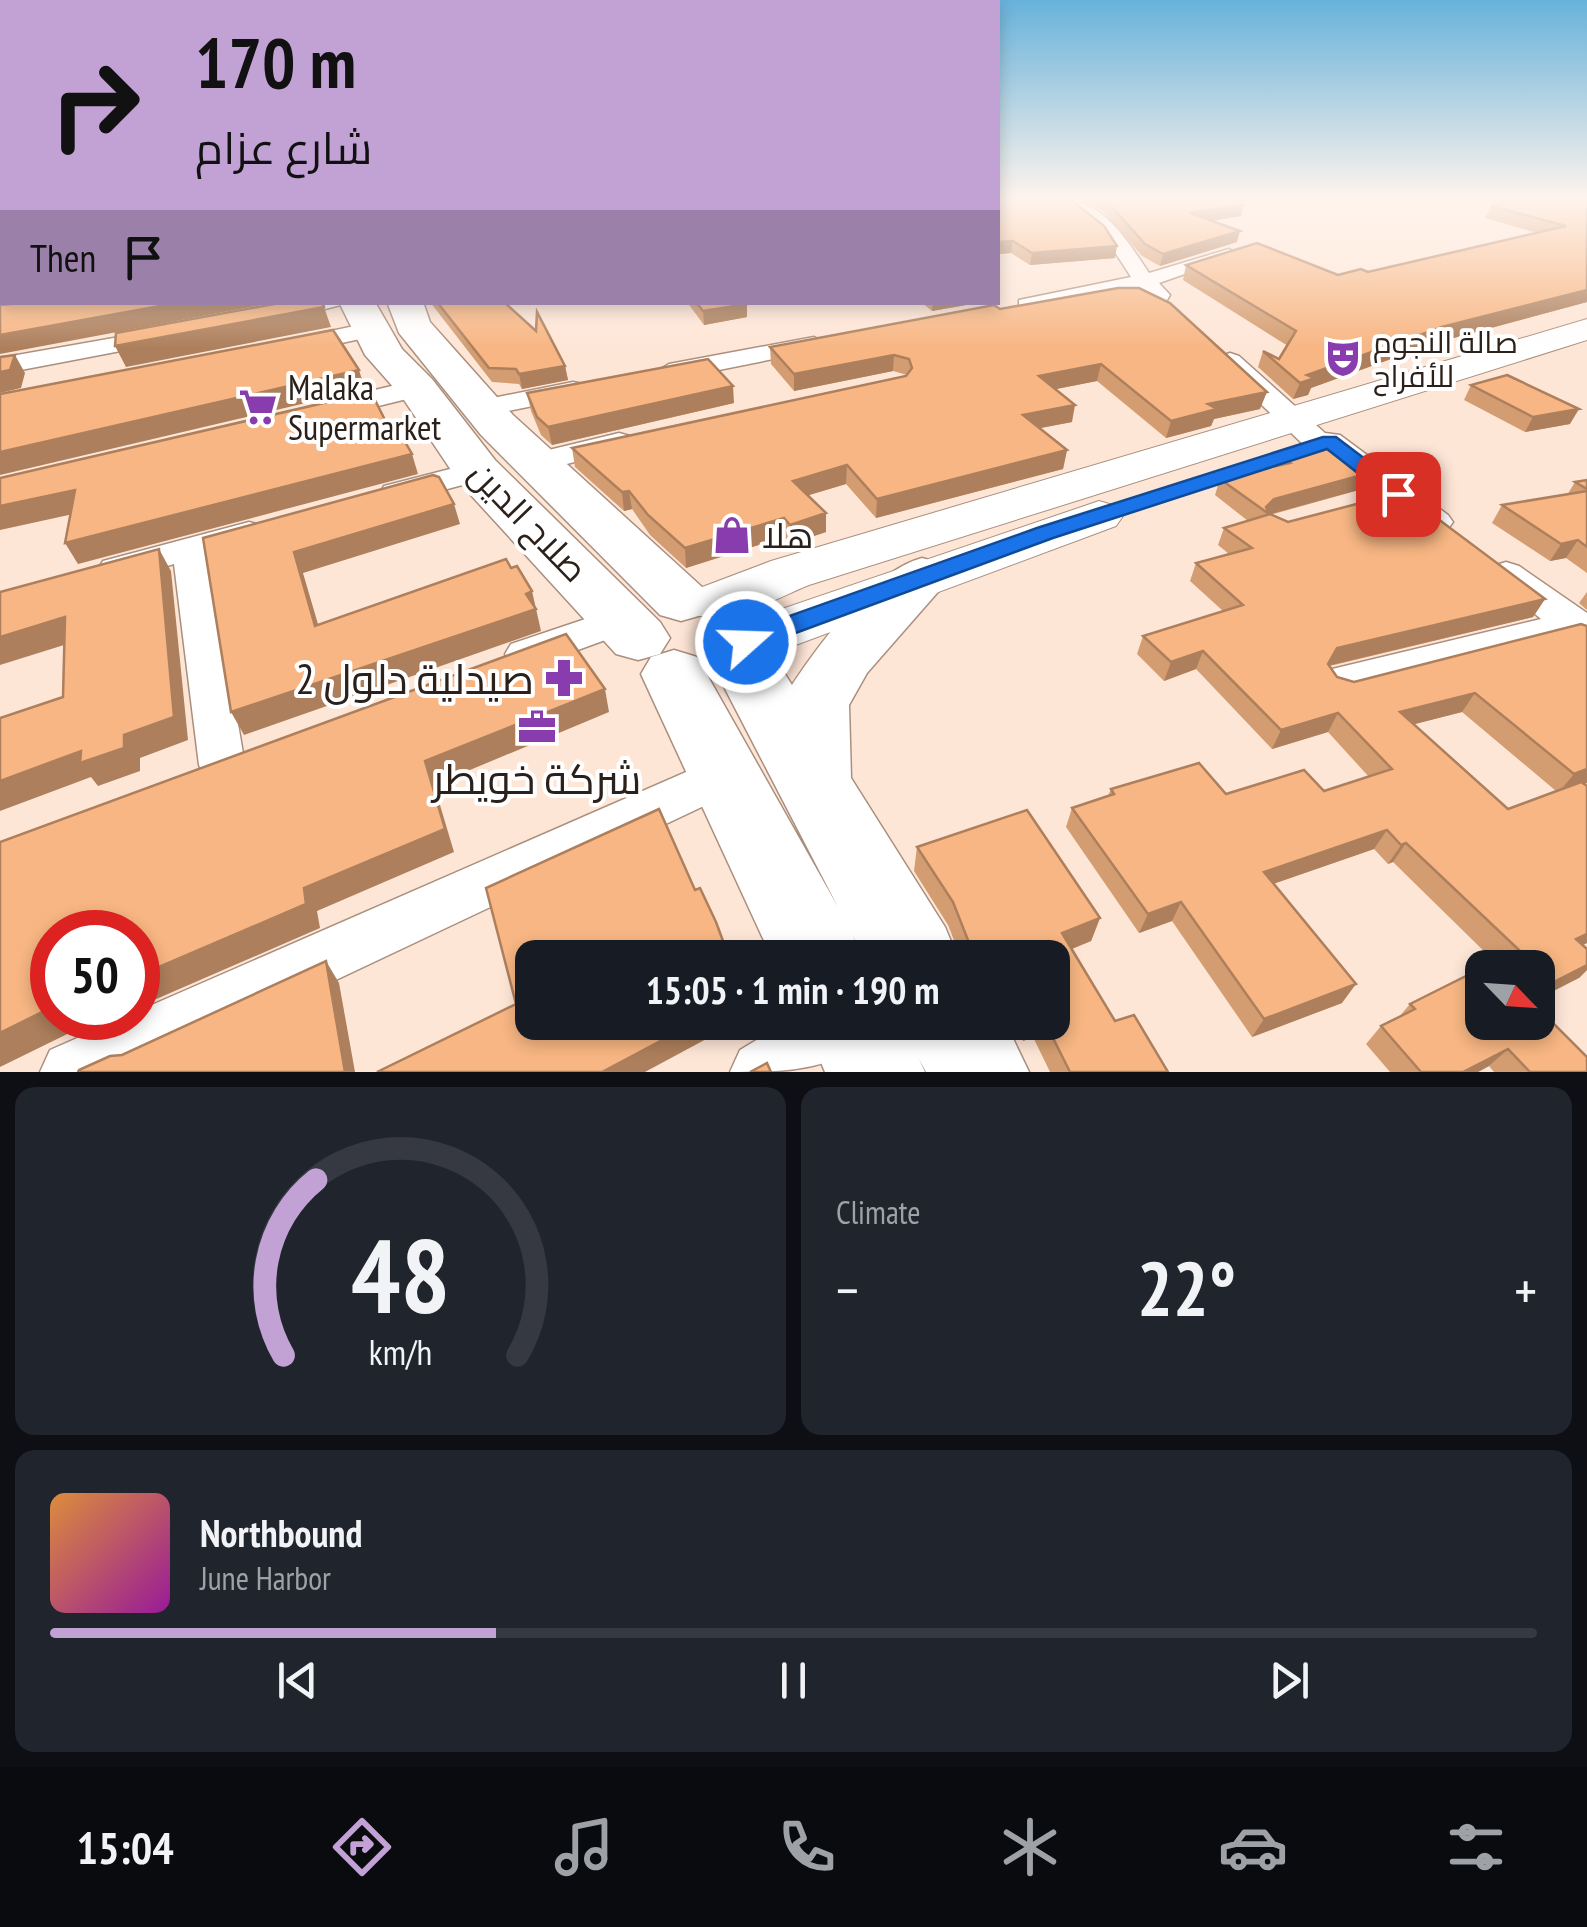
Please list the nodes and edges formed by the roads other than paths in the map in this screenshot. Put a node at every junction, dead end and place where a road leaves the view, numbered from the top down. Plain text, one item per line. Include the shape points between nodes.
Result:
1 (1122, 249) edge
2 (1244, 250) edge
3 (1144, 282) junction
4 (1171, 306) edge
5 (368, 309) edge
6 (998, 310) edge
7 (263, 317) edge
8 (1587, 329) edge
9 (185, 332) edge
10 (834, 340) edge
11 (1212, 344) edge
12 (272, 350) edge
13 (1587, 357) edge
14 (0, 366) edge
15 (652, 375) edge
16 (598, 386) edge
17 (416, 388) junction
18 (482, 408) junction
19 (303, 416) edge
20 (649, 435) edge
21 (1315, 435) junction
22 (539, 462) junction
23 (477, 471) junction
24 (1398, 494) junction
25 (362, 502) edge
26 (1363, 504) edge
27 (286, 522) edge
28 (190, 548) junction
29 (922, 577) junction
30 (76, 580) edge
31 (1581, 628) edge
32 (688, 633) junction
33 (478, 672) edge
34 (1343, 681) edge
35 (222, 765) edge
36 (726, 774) junction
37 (813, 785) junction
38 (809, 940) edge
39 (903, 940) edge
40 (816, 1040) edge
41 (857, 1040) edge
42 (961, 1040) edge
43 (72, 1072) edge
44 (762, 1072) edge
45 (874, 1072) edge
46 (980, 1072) edge

1 - 3 street
2 - 3 street
3 - 4 street
3 - 6 street
5 - 7 street
5 - 12 street
5 - 17 highway, صلاح الدين
5 - 18 highway, صلاح الدين via 412,324
8 - 21 main road
9 - 14 street
10 - 15 street
11 - 21 street
13 - 21 main road
16 - 18 street
17 - 19 street
17 - 23 highway, صلاح الدين
18 - 22 highway, صلاح الدين
20 - 22 street
21 - 24 street
21 - 29 main road
21 - 32 main road via 790,574
22 - 32 highway, صلاح الدين
23 - 25 street
23 - 32 highway, صلاح الدين
24 - 26 street
24 - 31 street
27 - 28 street
28 - 30 street
28 - 35 street
29 - 32 main road
29 - 37 highway via 843,658 815,705
31 - 34 street
32 - 33 street
32 - 36 highway, صلاح الدين
32 - 37 highway, صلاح الدين
36 - 38 highway, صلاح الدين
36 - 43 street
37 - 39 highway, صلاح الدين
40 - 44 street
41 - 45 highway
42 - 46 highway

